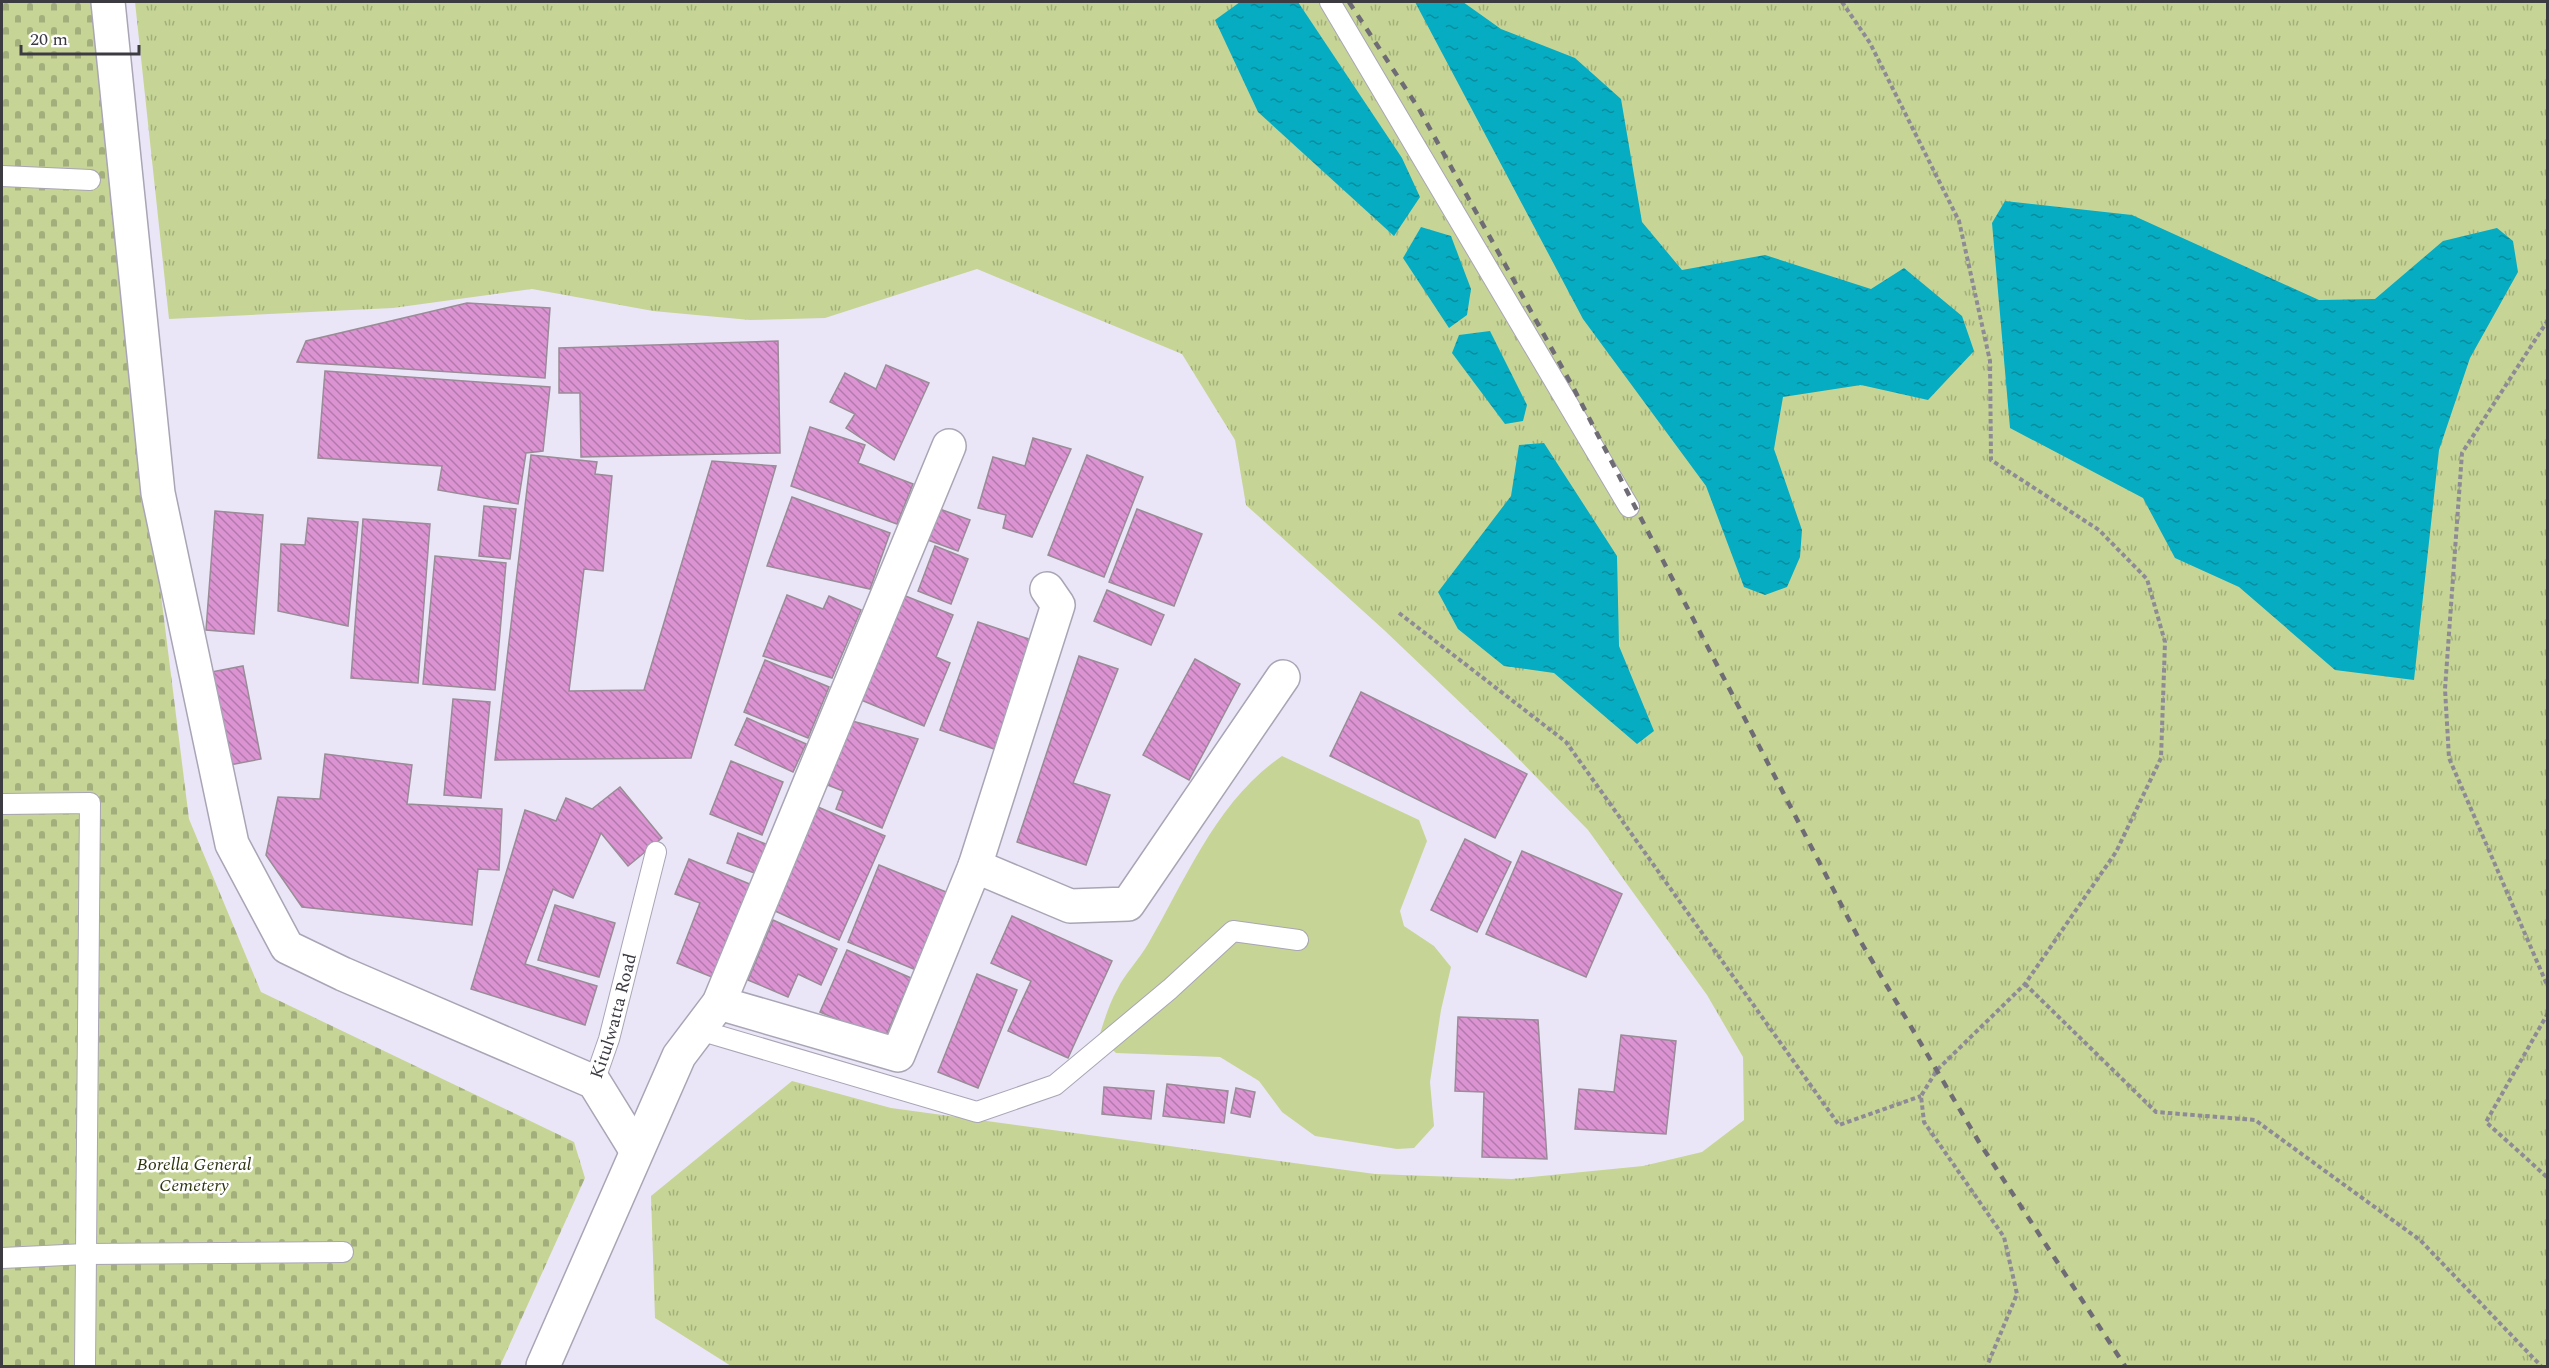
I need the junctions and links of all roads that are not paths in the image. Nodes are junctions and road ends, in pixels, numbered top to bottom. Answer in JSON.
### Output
{"nodes":[{"id":1,"x":108,"y":2,"type":"edge"},
{"id":2,"x":1330,"y":2,"type":"edge"},
{"id":3,"x":2,"y":176,"type":"edge"},
{"id":4,"x":90,"y":180,"type":"dead end"},
{"id":5,"x":949,"y":446,"type":"dead end"},
{"id":6,"x":1629,"y":507,"type":"dead end"},
{"id":7,"x":1047,"y":589,"type":"dead end"},
{"id":8,"x":1283,"y":677,"type":"dead end"},
{"id":9,"x":2,"y":804,"type":"edge"},
{"id":10,"x":656,"y":852,"type":"dead end"},
{"id":11,"x":975,"y":866,"type":"junction"},
{"id":12,"x":1298,"y":940,"type":"dead end"},
{"id":13,"x":719,"y":1003,"type":"junction"},
{"id":14,"x":699,"y":1030,"type":"junction"},
{"id":15,"x":594,"y":1082,"type":"junction"},
{"id":16,"x":636,"y":1150,"type":"junction"},
{"id":17,"x":344,"y":1252,"type":"dead end"},
{"id":18,"x":86,"y":1254,"type":"junction"},
{"id":19,"x":2,"y":1258,"type":"edge"},
{"id":20,"x":85,"y":1366,"type":"edge"},
{"id":21,"x":543,"y":1366,"type":"edge"}],
"edges":[{"from":1,"to":15,"type":"street"},
{"from":2,"to":6,"type":"lane"},
{"from":3,"to":4,"type":"lane"},
{"from":5,"to":13,"type":"street"},
{"from":7,"to":11,"type":"street"},
{"from":8,"to":11,"type":"street"},
{"from":9,"to":18,"type":"lane"},
{"from":10,"to":15,"type":"lane","name":"Kitulwatta Road"},
{"from":11,"to":13,"type":"street"},
{"from":12,"to":14,"type":"lane"},
{"from":13,"to":14,"type":"street"},
{"from":14,"to":16,"type":"street"},
{"from":15,"to":16,"type":"street","name":"Kitulwatta Road"},
{"from":16,"to":21,"type":"street"},
{"from":17,"to":18,"type":"lane"},
{"from":18,"to":19,"type":"lane"},
{"from":18,"to":20,"type":"lane"}]}
